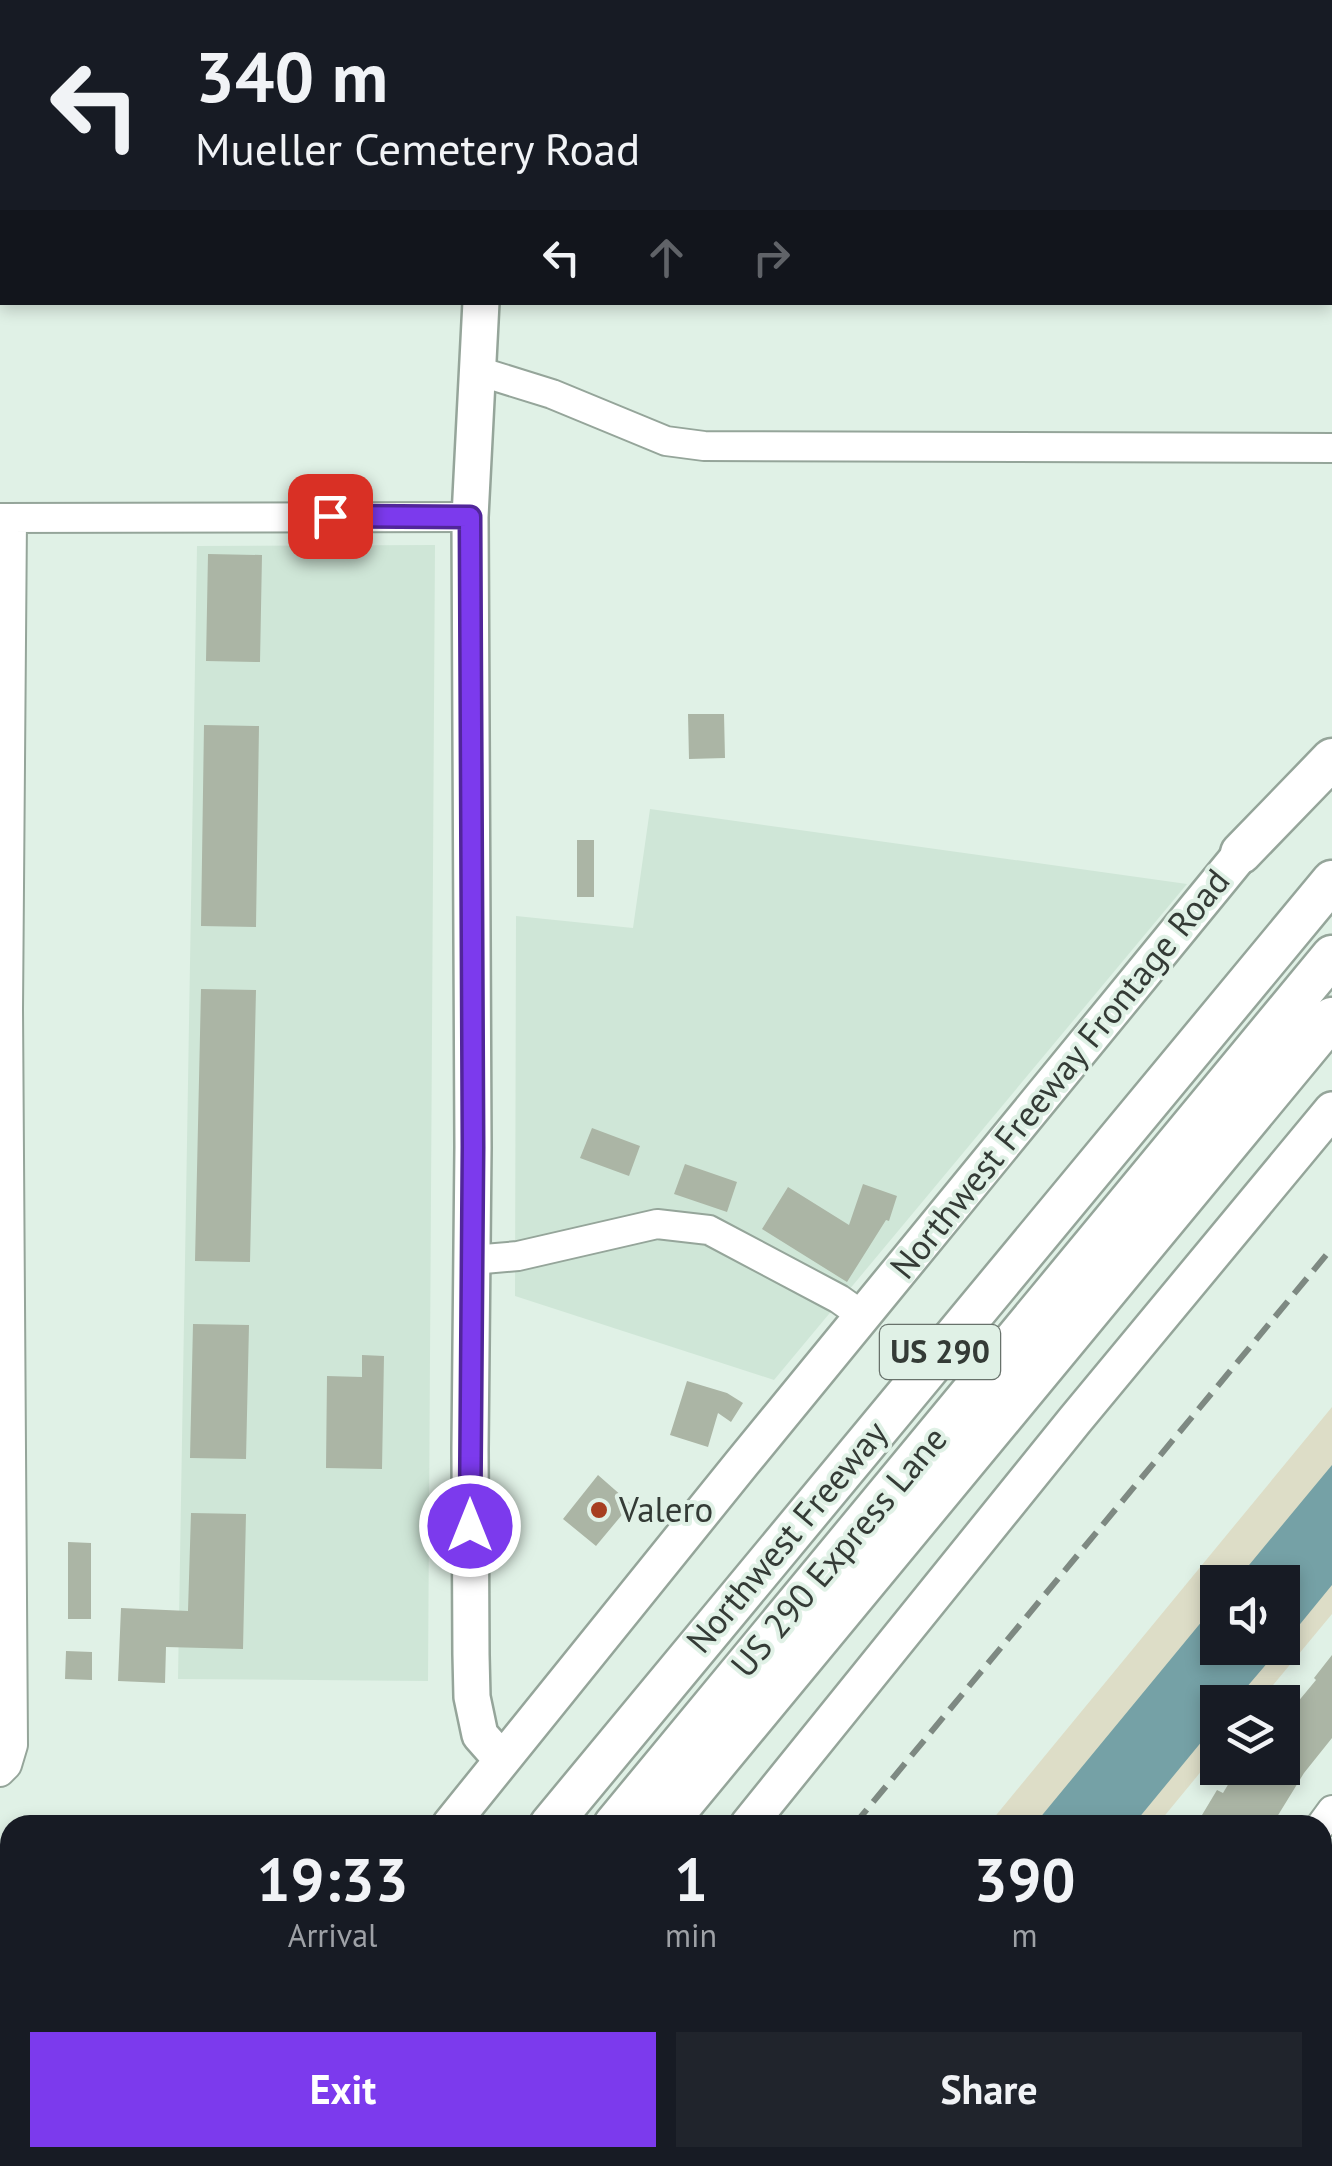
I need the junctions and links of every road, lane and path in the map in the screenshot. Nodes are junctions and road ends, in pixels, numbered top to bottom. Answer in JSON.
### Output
{"nodes":[{"id":1,"x":482,"y":305,"type":"edge"},
{"id":2,"x":478,"y":371,"type":"junction"},
{"id":3,"x":1332,"y":448,"type":"edge"},
{"id":4,"x":470,"y":517,"type":"junction"},
{"id":5,"x":6,"y":518,"type":"edge"},
{"id":6,"x":1332,"y":744,"type":"edge"},
{"id":7,"x":1332,"y":759,"type":"edge"},
{"id":8,"x":1241,"y":854,"type":"junction"},
{"id":9,"x":1332,"y":881,"type":"edge"},
{"id":10,"x":1332,"y":956,"type":"edge"},
{"id":11,"x":1332,"y":1018,"type":"edge"},
{"id":12,"x":1332,"y":1110,"type":"edge"},
{"id":13,"x":472,"y":1260,"type":"junction"},
{"id":14,"x":862,"y":1316,"type":"junction"},
{"id":15,"x":6,"y":1686,"type":"edge"},
{"id":16,"x":502,"y":1760,"type":"junction"},
{"id":17,"x":0,"y":1772,"type":"edge"},
{"id":18,"x":458,"y":1815,"type":"edge"},
{"id":19,"x":558,"y":1815,"type":"edge"},
{"id":20,"x":622,"y":1815,"type":"edge"},
{"id":21,"x":673,"y":1815,"type":"edge"},
{"id":22,"x":756,"y":1815,"type":"edge"}],
"edges":[{"from":1,"to":2,"type":"main road"},
{"from":2,"to":3,"type":"street"},
{"from":2,"to":4,"type":"main road"},
{"from":4,"to":5,"type":"street"},
{"from":4,"to":13,"type":"main road"},
{"from":5,"to":15,"type":"street"},
{"from":6,"to":8,"type":"main road","name":"Northwest Freeway Frontage Road"},
{"from":7,"to":8,"type":"highway"},
{"from":8,"to":14,"type":"main road","name":"Northwest Freeway Frontage Road"},
{"from":9,"to":19,"type":"highway","name":"Northwest Freeway","number":"US 290"},
{"from":10,"to":20,"type":"highway","name":"US 290 Express Lane"},
{"from":11,"to":21,"type":"highway","number":"US 290"},
{"from":12,"to":22,"type":"main road"},
{"from":13,"to":14,"type":"street"},
{"from":13,"to":16,"type":"main road"},
{"from":14,"to":16,"type":"main road","name":"Northwest Freeway Frontage Road"},
{"from":15,"to":17,"type":"street"},
{"from":16,"to":18,"type":"main road","name":"Northwest Freeway Frontage Road"}]}
